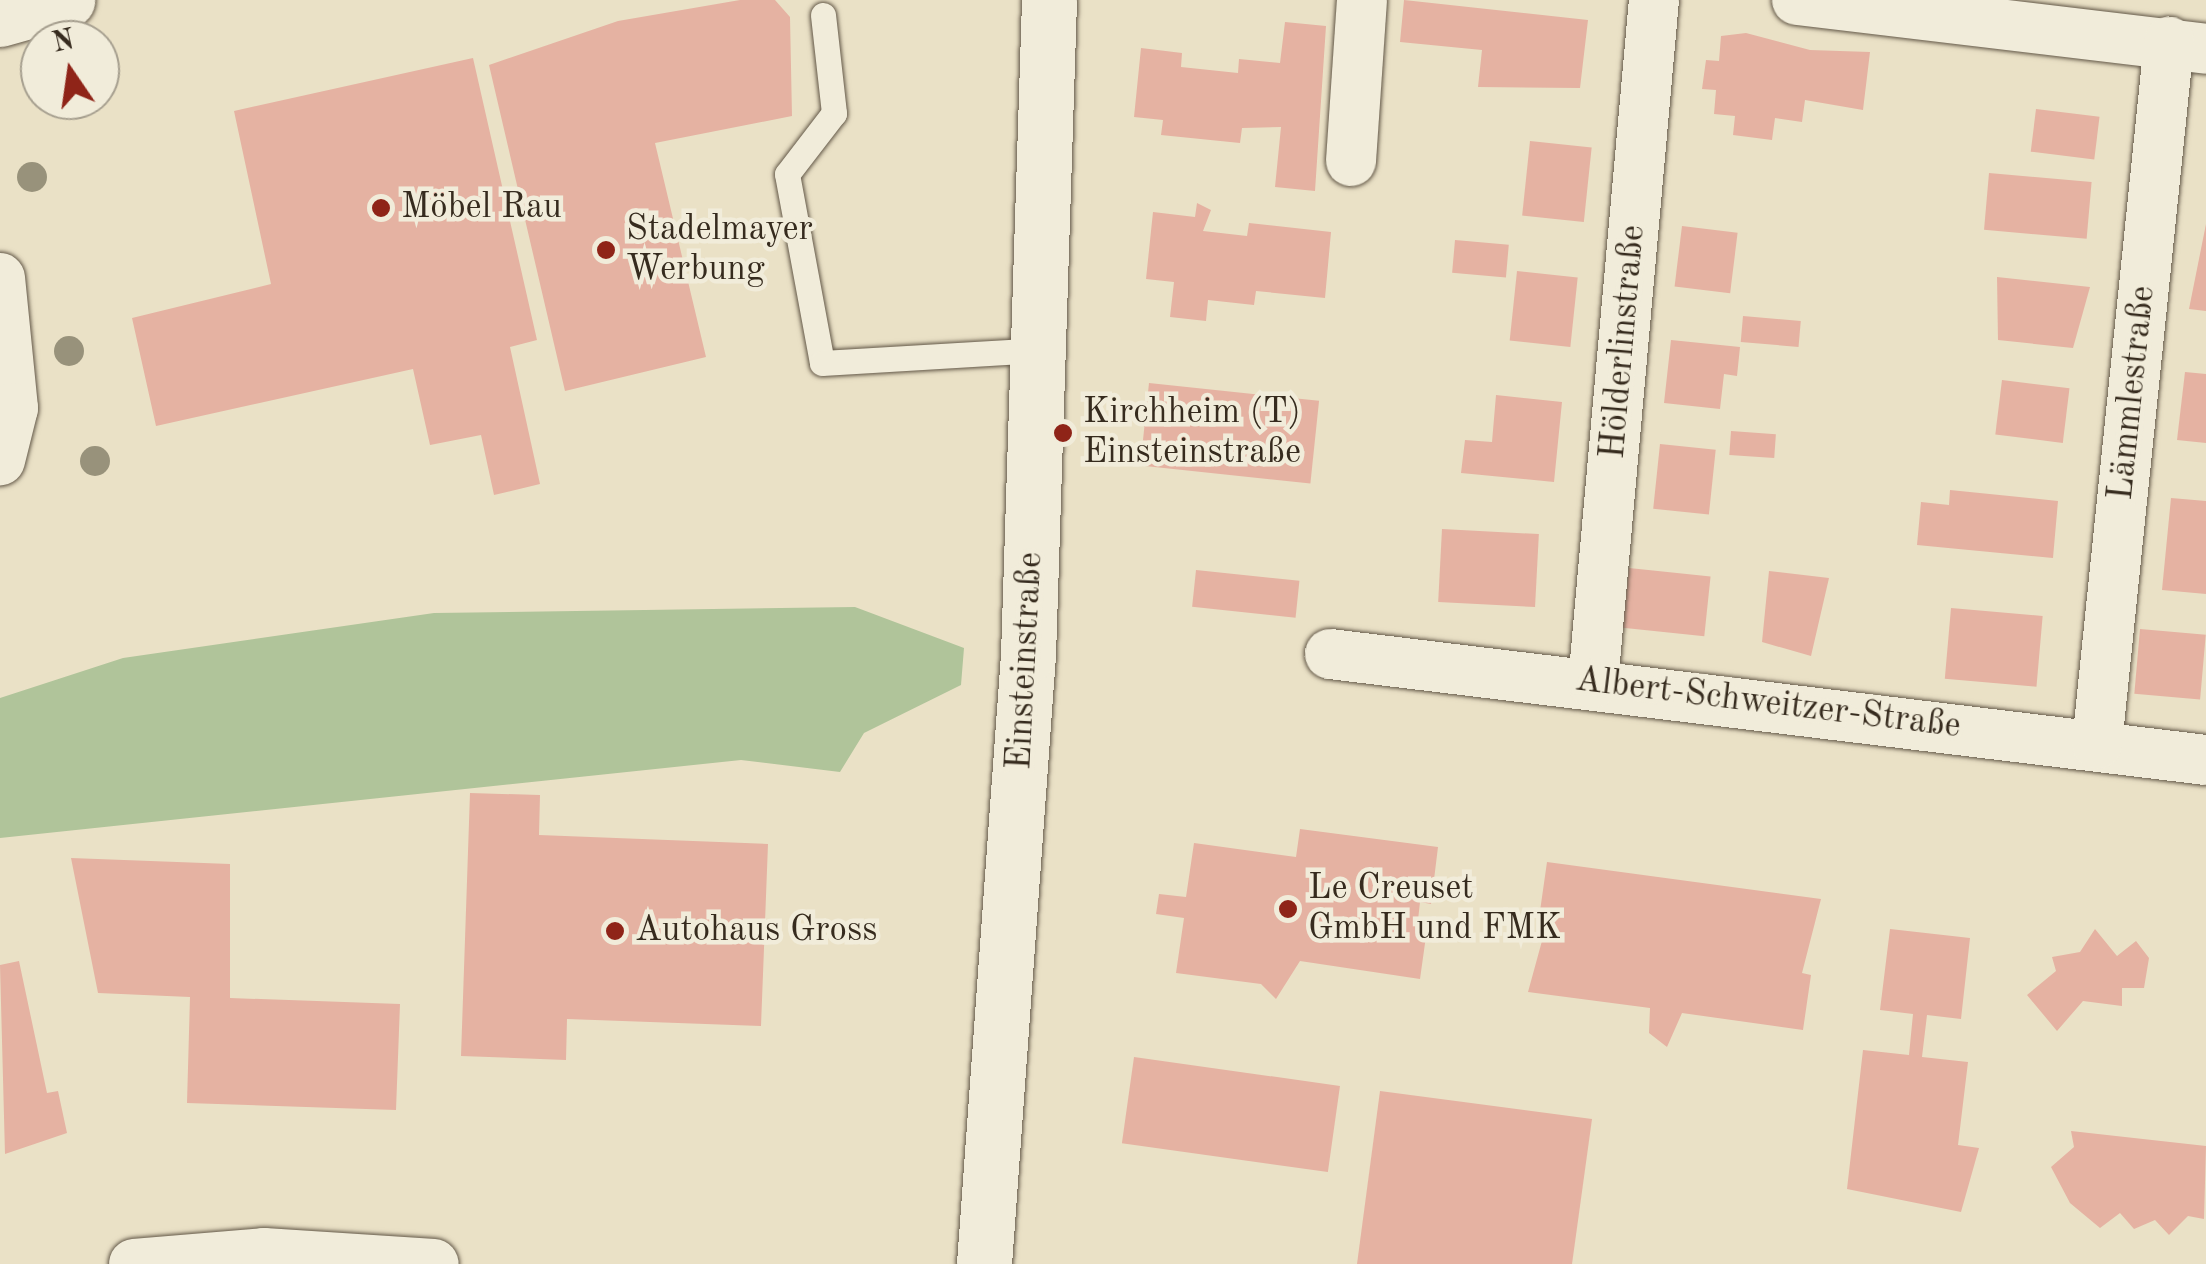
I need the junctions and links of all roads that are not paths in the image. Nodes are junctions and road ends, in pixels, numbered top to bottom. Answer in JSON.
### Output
{"nodes":[{"id":1,"x":67,"y":0,"type":"edge"},
{"id":2,"x":1036,"y":0,"type":"edge"},
{"id":3,"x":1049,"y":0,"type":"edge"},
{"id":4,"x":1362,"y":0,"type":"edge"},
{"id":5,"x":1654,"y":0,"type":"edge"},
{"id":6,"x":1797,"y":0,"type":"edge"},
{"id":7,"x":823,"y":15,"type":"dead end"},
{"id":8,"x":0,"y":19,"type":"edge"},
{"id":9,"x":2188,"y":45,"type":"edge"},
{"id":10,"x":1050,"y":58,"type":"junction"},
{"id":11,"x":1351,"y":161,"type":"dead end"},
{"id":12,"x":0,"y":278,"type":"edge"},
{"id":13,"x":1040,"y":350,"type":"junction"},
{"id":14,"x":0,"y":460,"type":"edge"},
{"id":15,"x":1330,"y":654,"type":"dead end"},
{"id":16,"x":1593,"y":683,"type":"junction"},
{"id":17,"x":2096,"y":744,"type":"junction"},
{"id":18,"x":2206,"y":760,"type":"edge"},
{"id":19,"x":134,"y":1264,"type":"edge"},
{"id":20,"x":434,"y":1264,"type":"edge"},
{"id":21,"x":984,"y":1264,"type":"edge"}],
"edges":[{"from":1,"to":8,"type":"street"},
{"from":2,"to":10,"type":"street","name":"Einsteinstraße"},
{"from":3,"to":10,"type":"street","name":"Einsteinstraße"},
{"from":4,"to":11,"type":"street"},
{"from":5,"to":16,"type":"street","name":"Hölderlinstraße"},
{"from":6,"to":9,"type":"street"},
{"from":7,"to":13,"type":"lane"},
{"from":9,"to":17,"type":"street","name":"Lämmlestraße"},
{"from":10,"to":13,"type":"street","name":"Einsteinstraße"},
{"from":12,"to":14,"type":"street"},
{"from":13,"to":21,"type":"street","name":"Einsteinstraße"},
{"from":15,"to":16,"type":"street","name":"Albert-Schweitzer-Straße"},
{"from":16,"to":17,"type":"street","name":"Albert-Schweitzer-Straße"},
{"from":17,"to":18,"type":"street","name":"Albert-Schweitzer-Straße"},
{"from":19,"to":20,"type":"street"}]}
